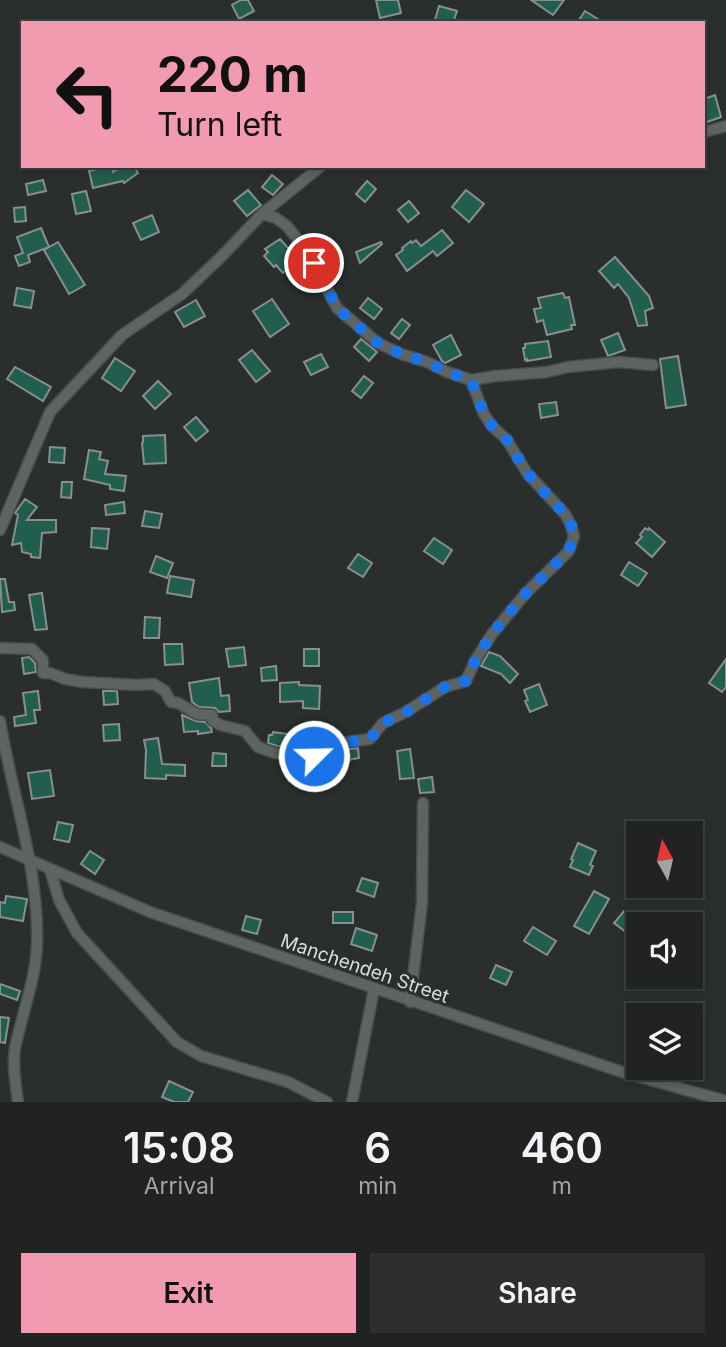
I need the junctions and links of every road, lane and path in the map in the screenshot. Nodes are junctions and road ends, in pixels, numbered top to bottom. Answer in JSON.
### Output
{"nodes":[{"id":1,"x":726,"y":126,"type":"edge"},
{"id":2,"x":705,"y":132,"type":"edge"},
{"id":3,"x":319,"y":168,"type":"edge"},
{"id":4,"x":262,"y":214,"type":"junction"},
{"id":5,"x":653,"y":365,"type":"dead end"},
{"id":6,"x":471,"y":380,"type":"junction"},
{"id":7,"x":0,"y":530,"type":"edge"},
{"id":8,"x":0,"y":648,"type":"edge"},
{"id":9,"x":0,"y":721,"type":"edge"},
{"id":10,"x":423,"y":803,"type":"dead end"},
{"id":11,"x":0,"y":848,"type":"edge"},
{"id":12,"x":29,"y":859,"type":"junction"},
{"id":13,"x":50,"y":869,"type":"junction"},
{"id":14,"x":373,"y":989,"type":"junction"},
{"id":15,"x":410,"y":1002,"type":"junction"},
{"id":16,"x":726,"y":1101,"type":"edge"},
{"id":17,"x":18,"y":1102,"type":"edge"},
{"id":18,"x":327,"y":1102,"type":"edge"},
{"id":19,"x":352,"y":1102,"type":"edge"}],
"edges":[{"from":1,"to":2,"type":"street"},
{"from":3,"to":4,"type":"street"},
{"from":4,"to":6,"type":"street"},
{"from":4,"to":7,"type":"street"},
{"from":5,"to":6,"type":"street"},
{"from":6,"to":8,"type":"street"},
{"from":9,"to":12,"type":"street"},
{"from":10,"to":15,"type":"street"},
{"from":11,"to":12,"type":"street","name":"Manchendeh Street"},
{"from":12,"to":13,"type":"street","name":"Manchendeh Street"},
{"from":12,"to":17,"type":"street"},
{"from":13,"to":14,"type":"street","name":"Manchendeh Street"},
{"from":13,"to":18,"type":"street"},
{"from":14,"to":15,"type":"street","name":"Manchendeh Street"},
{"from":14,"to":19,"type":"street"},
{"from":15,"to":16,"type":"street","name":"Manchendeh Street"}]}
